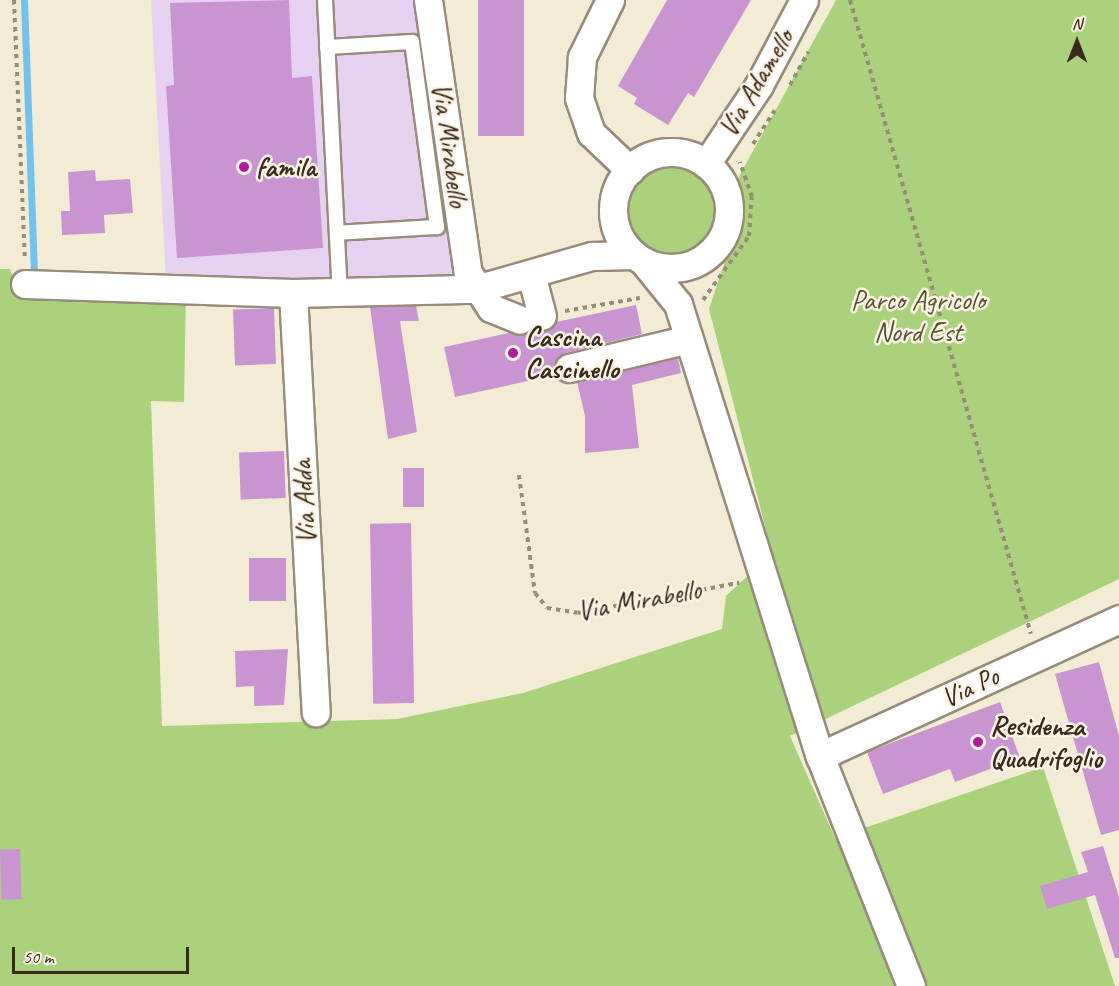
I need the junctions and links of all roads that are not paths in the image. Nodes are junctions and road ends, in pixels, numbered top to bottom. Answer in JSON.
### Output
{"nodes":[{"id":1,"x":325,"y":0,"type":"edge"},
{"id":2,"x":428,"y":0,"type":"edge"},
{"id":3,"x":610,"y":0,"type":"edge"},
{"id":4,"x":804,"y":0,"type":"edge"},
{"id":5,"x":327,"y":47,"type":"junction"},
{"id":6,"x":706,"y":164,"type":"junction"},
{"id":7,"x":630,"y":170,"type":"junction"},
{"id":8,"x":613,"y":211,"type":"junction"},
{"id":9,"x":337,"y":233,"type":"junction"},
{"id":10,"x":707,"y":256,"type":"junction"},
{"id":11,"x":639,"y":258,"type":"junction"},
{"id":12,"x":573,"y":262,"type":"junction"},
{"id":13,"x":531,"y":274,"type":"junction"},
{"id":14,"x":26,"y":284,"type":"road end"},
{"id":15,"x":476,"y":289,"type":"junction"},
{"id":16,"x":340,"y":292,"type":"junction"},
{"id":17,"x":293,"y":293,"type":"junction"},
{"id":18,"x":690,"y":325,"type":"junction"},
{"id":19,"x":568,"y":369,"type":"dead end"},
{"id":20,"x":1119,"y":619,"type":"edge"},
{"id":21,"x":316,"y":711,"type":"dead end"},
{"id":22,"x":820,"y":756,"type":"junction"},
{"id":23,"x":911,"y":986,"type":"edge"}],
"edges":[{"from":1,"to":5,"type":"lane"},
{"from":2,"to":15,"type":"street","name":"Via Mirabello"},
{"from":3,"to":7,"type":"street"},
{"from":4,"to":6,"type":"street","name":"Via Adamello"},
{"from":5,"to":9,"type":"lane"},
{"from":5,"to":9,"type":"lane"},
{"from":6,"to":7,"type":"street"},
{"from":6,"to":10,"type":"street"},
{"from":7,"to":8,"type":"street"},
{"from":8,"to":11,"type":"street"},
{"from":8,"to":12,"type":"street"},
{"from":9,"to":16,"type":"lane"},
{"from":10,"to":11,"type":"street"},
{"from":10,"to":18,"type":"street"},
{"from":11,"to":12,"type":"street"},
{"from":11,"to":18,"type":"street"},
{"from":12,"to":13,"type":"street"},
{"from":13,"to":15,"type":"street"},
{"from":13,"to":15,"type":"street","name":"Via Mirabello"},
{"from":14,"to":17,"type":"street"},
{"from":15,"to":16,"type":"street"},
{"from":16,"to":17,"type":"street"},
{"from":17,"to":21,"type":"street","name":"Via Adda"},
{"from":18,"to":19,"type":"street"},
{"from":18,"to":22,"type":"street"},
{"from":20,"to":22,"type":"street","name":"Via Po"},
{"from":22,"to":23,"type":"street"}]}
